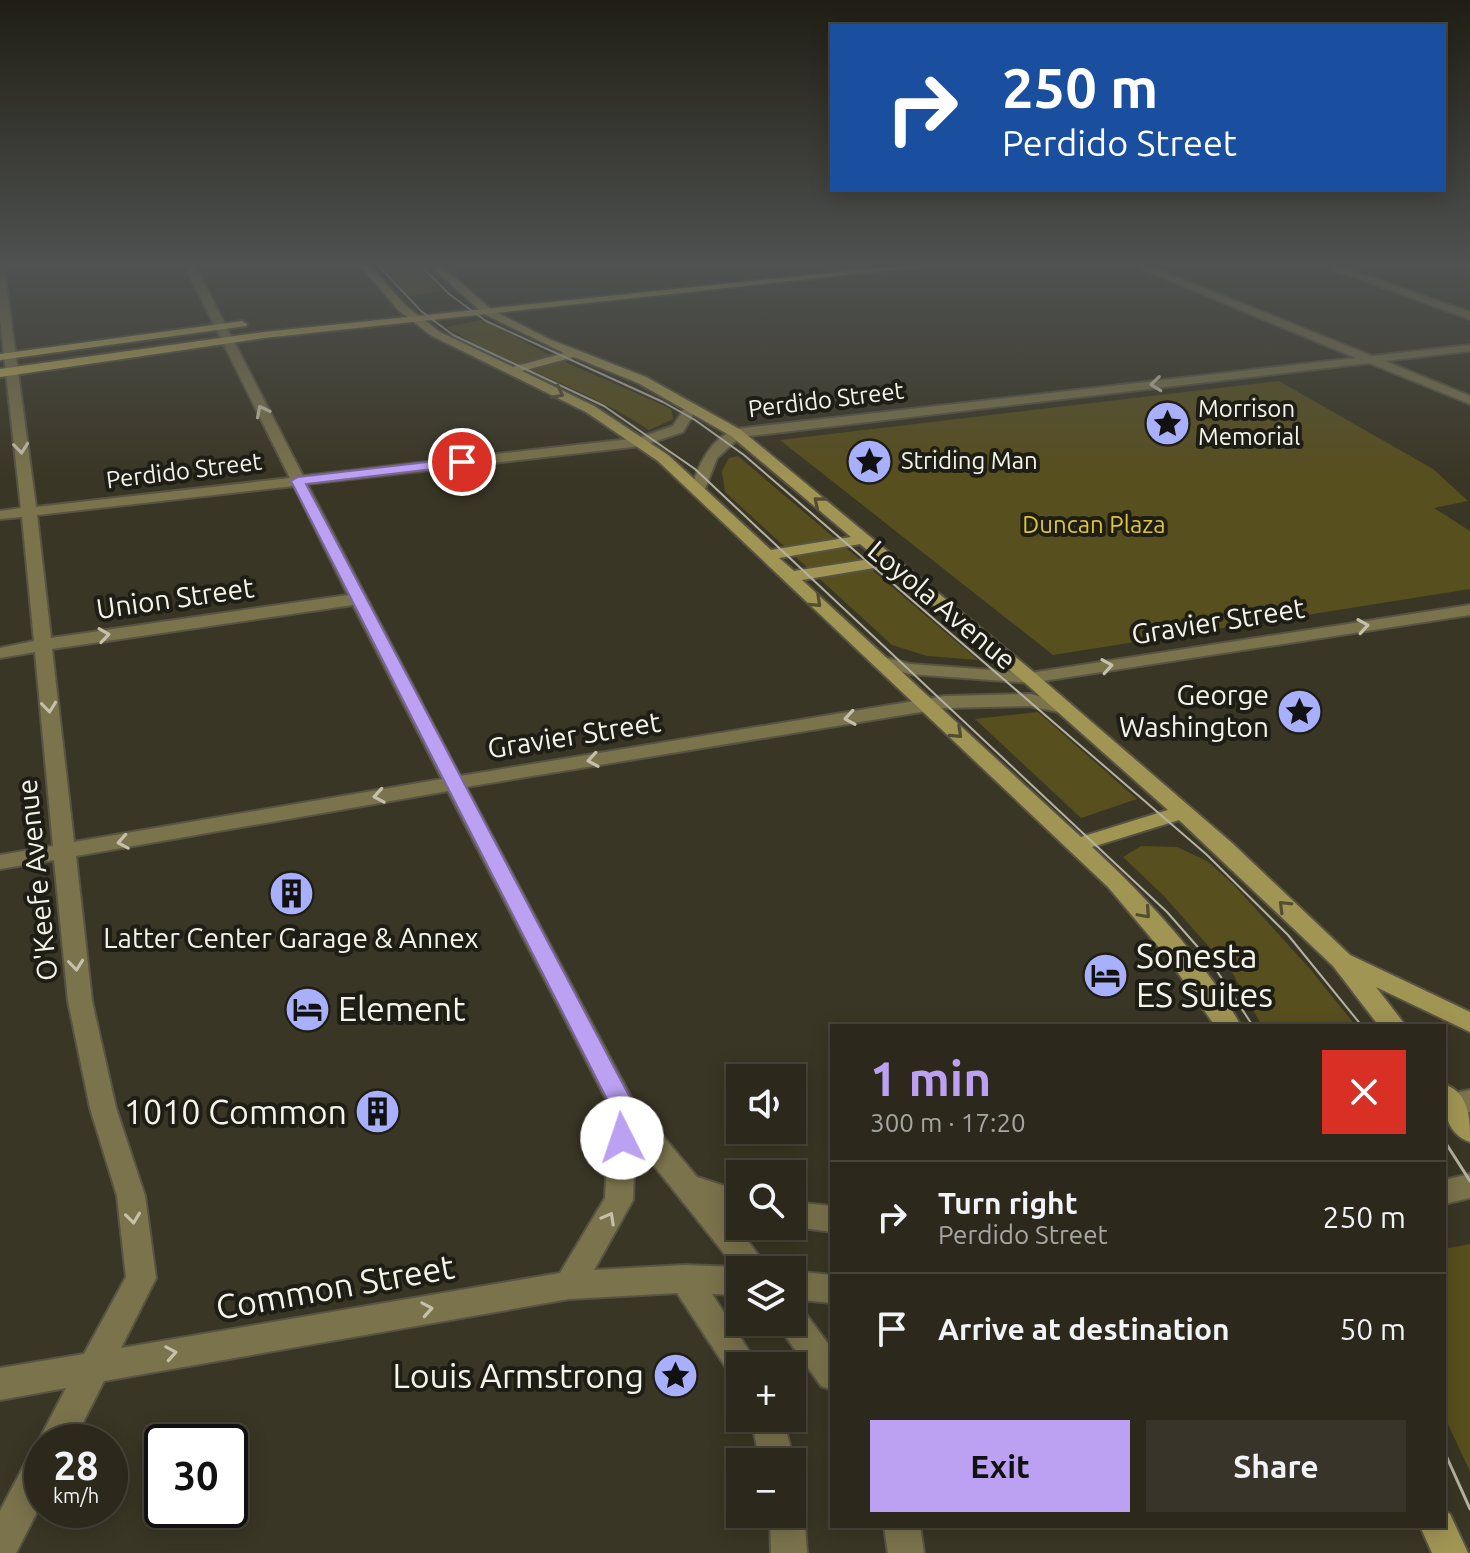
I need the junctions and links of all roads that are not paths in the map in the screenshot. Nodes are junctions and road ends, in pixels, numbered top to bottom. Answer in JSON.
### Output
{"nodes":[{"id":1,"x":4,"y":336,"type":"edge"},
{"id":2,"x":164,"y":336,"type":"edge"},
{"id":3,"x":224,"y":336,"type":"edge"},
{"id":4,"x":259,"y":336,"type":"edge"},
{"id":5,"x":441,"y":336,"type":"edge"},
{"id":6,"x":545,"y":336,"type":"edge"},
{"id":7,"x":1314,"y":336,"type":"edge"},
{"id":8,"x":226,"y":340,"type":"junction"},
{"id":9,"x":1470,"y":348,"type":"edge"},
{"id":10,"x":575,"y":353,"type":"junction"},
{"id":11,"x":1372,"y":360,"type":"junction"},
{"id":12,"x":6,"y":364,"type":"edge"},
{"id":13,"x":511,"y":371,"type":"junction"},
{"id":14,"x":1470,"y":400,"type":"edge"},
{"id":15,"x":692,"y":406,"type":"junction"},
{"id":16,"x":736,"y":433,"type":"junction"},
{"id":17,"x":641,"y":442,"type":"junction"},
{"id":18,"x":298,"y":481,"type":"junction"},
{"id":19,"x":698,"y":491,"type":"junction"},
{"id":20,"x":28,"y":511,"type":"junction"},
{"id":21,"x":0,"y":515,"type":"edge"},
{"id":22,"x":864,"y":539,"type":"junction"},
{"id":23,"x":766,"y":556,"type":"junction"},
{"id":24,"x":889,"y":561,"type":"junction"},
{"id":25,"x":789,"y":577,"type":"junction"},
{"id":26,"x":358,"y":599,"type":"junction"},
{"id":27,"x":1470,"y":610,"type":"edge"},
{"id":28,"x":43,"y":646,"type":"junction"},
{"id":29,"x":0,"y":653,"type":"edge"},
{"id":30,"x":879,"y":661,"type":"junction"},
{"id":31,"x":1030,"y":678,"type":"junction"},
{"id":32,"x":927,"y":705,"type":"junction"},
{"id":33,"x":1063,"y":707,"type":"junction"},
{"id":34,"x":456,"y":783,"type":"junction"},
{"id":35,"x":1183,"y":812,"type":"junction"},
{"id":36,"x":1077,"y":845,"type":"junction"},
{"id":37,"x":64,"y":852,"type":"junction"},
{"id":38,"x":0,"y":862,"type":"edge"},
{"id":39,"x":1341,"y":960,"type":"junction"},
{"id":40,"x":1470,"y":1023,"type":"edge"},
{"id":41,"x":1227,"y":1024,"type":"edge"},
{"id":42,"x":1391,"y":1024,"type":"edge"},
{"id":43,"x":1452,"y":1101,"type":"edge"},
{"id":44,"x":623,"y":1107,"type":"junction"},
{"id":45,"x":1470,"y":1131,"type":"edge"},
{"id":46,"x":687,"y":1186,"type":"junction"},
{"id":47,"x":1470,"y":1186,"type":"edge"},
{"id":48,"x":1446,"y":1192,"type":"edge"},
{"id":49,"x":726,"y":1199,"type":"edge"},
{"id":50,"x":806,"y":1216,"type":"edge"},
{"id":51,"x":830,"y":1219,"type":"edge"},
{"id":52,"x":744,"y":1256,"type":"edge"},
{"id":53,"x":685,"y":1279,"type":"junction"},
{"id":54,"x":726,"y":1280,"type":"edge"},
{"id":55,"x":569,"y":1285,"type":"junction"},
{"id":56,"x":806,"y":1286,"type":"edge"},
{"id":57,"x":830,"y":1289,"type":"edge"},
{"id":58,"x":804,"y":1336,"type":"edge"},
{"id":59,"x":734,"y":1352,"type":"edge"},
{"id":60,"x":94,"y":1366,"type":"junction"},
{"id":61,"x":830,"y":1372,"type":"edge"},
{"id":62,"x":0,"y":1384,"type":"edge"},
{"id":63,"x":64,"y":1424,"type":"edge"},
{"id":64,"x":24,"y":1501,"type":"edge"},
{"id":65,"x":788,"y":1528,"type":"edge"},
{"id":66,"x":1439,"y":1528,"type":"edge"},
{"id":67,"x":0,"y":1548,"type":"edge"},
{"id":68,"x":789,"y":1553,"type":"edge"},
{"id":69,"x":1450,"y":1553,"type":"edge"}],
"edges":[{"from":1,"to":12,"type":"street","name":"O'Keefe Avenue"},
{"from":2,"to":12,"type":"main road"},
{"from":3,"to":8,"type":"street"},
{"from":4,"to":8,"type":"main road"},
{"from":5,"to":13,"type":"main road"},
{"from":6,"to":10,"type":"main road","name":"Loyola Avenue"},
{"from":7,"to":11,"type":"street"},
{"from":8,"to":12,"type":"main road"},
{"from":18,"to":8,"type":"street","one_way":true},
{"from":9,"to":11,"type":"street","name":"Perdido Street"},
{"from":10,"to":13,"type":"main road"},
{"from":10,"to":15,"type":"main road","name":"Loyola Avenue"},
{"from":11,"to":14,"type":"street"},
{"from":11,"to":16,"type":"street","name":"Perdido Street","one_way":true},
{"from":12,"to":20,"type":"street","name":"O'Keefe Avenue","one_way":true},
{"from":13,"to":17,"type":"main road","one_way":true},
{"from":15,"to":16,"type":"main road","name":"Loyola Avenue"},
{"from":15,"to":17,"type":"street","name":"Perdido Street"},
{"from":16,"to":19,"type":"street","name":"Perdido Street"},
{"from":22,"to":16,"type":"main road","name":"Loyola Avenue","one_way":true},
{"from":17,"to":18,"type":"street","name":"Perdido Street"},
{"from":17,"to":19,"type":"main road"},
{"from":18,"to":20,"type":"street","name":"Perdido Street"},
{"from":18,"to":26,"type":"street"},
{"from":19,"to":23,"type":"main road"},
{"from":20,"to":21,"type":"street","name":"Perdido Street"},
{"from":20,"to":28,"type":"street","name":"O'Keefe Avenue"},
{"from":22,"to":23,"type":"main road"},
{"from":22,"to":24,"type":"main road","name":"Loyola Avenue"},
{"from":23,"to":25,"type":"main road"},
{"from":24,"to":25,"type":"main road"},
{"from":24,"to":31,"type":"main road","name":"Loyola Avenue"},
{"from":25,"to":30,"type":"main road","one_way":true},
{"from":28,"to":26,"type":"street","name":"Union Street","one_way":true},
{"from":26,"to":34,"type":"street"},
{"from":31,"to":27,"type":"street","name":"Gravier Street","one_way":true},
{"from":28,"to":29,"type":"street","name":"Union Street"},
{"from":28,"to":37,"type":"street","name":"O'Keefe Avenue","one_way":true},
{"from":30,"to":31,"type":"street","name":"Gravier Street"},
{"from":30,"to":32,"type":"main road"},
{"from":31,"to":33,"type":"main road","name":"Loyola Avenue"},
{"from":32,"to":33,"type":"street","name":"Gravier Street"},
{"from":32,"to":34,"type":"street","name":"Gravier Street","one_way":true},
{"from":32,"to":36,"type":"main road","one_way":true},
{"from":33,"to":35,"type":"main road","name":"Loyola Avenue"},
{"from":34,"to":37,"type":"street","name":"Gravier Street","one_way":true},
{"from":34,"to":44,"type":"street"},
{"from":35,"to":36,"type":"main road"},
{"from":39,"to":35,"type":"main road","name":"Loyola Avenue","one_way":true},
{"from":36,"to":41,"type":"main road","one_way":true},
{"from":37,"to":38,"type":"street","name":"Gravier Street"},
{"from":37,"to":60,"type":"street","name":"O'Keefe Avenue","one_way":true},
{"from":39,"to":40,"type":"main road"},
{"from":39,"to":42,"type":"main road","name":"Loyola Avenue"},
{"from":43,"to":45,"type":"main road"},
{"from":44,"to":46,"type":"street"},
{"from":55,"to":44,"type":"street","one_way":true},
{"from":46,"to":49,"type":"street"},
{"from":46,"to":52,"type":"street"},
{"from":47,"to":48,"type":"street"},
{"from":50,"to":51,"type":"street"},
{"from":53,"to":54,"type":"street","name":"Common Street"},
{"from":53,"to":55,"type":"street","name":"Common Street"},
{"from":53,"to":59,"type":"street"},
{"from":60,"to":55,"type":"street","name":"Common Street","one_way":true},
{"from":56,"to":57,"type":"street"},
{"from":58,"to":61,"type":"street"},
{"from":60,"to":62,"type":"street","name":"Common Street"},
{"from":60,"to":63,"type":"street","name":"O'Keefe Avenue"},
{"from":64,"to":67,"type":"street"},
{"from":65,"to":68,"type":"street"},
{"from":66,"to":69,"type":"main road"}]}
